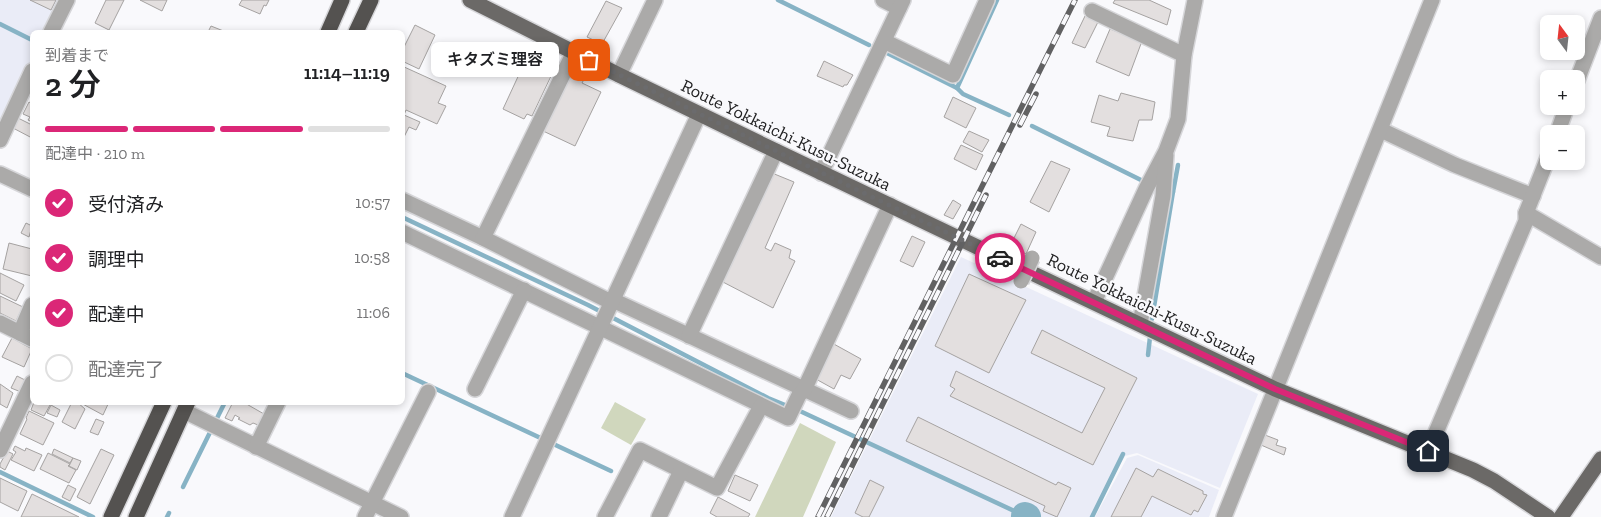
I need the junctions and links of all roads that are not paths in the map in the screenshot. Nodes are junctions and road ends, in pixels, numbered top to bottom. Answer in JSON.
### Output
{"nodes":[{"id":1,"x":67,"y":0,"type":"edge"},
{"id":2,"x":342,"y":0,"type":"edge"},
{"id":3,"x":371,"y":0,"type":"edge"},
{"id":4,"x":470,"y":0,"type":"edge"},
{"id":5,"x":655,"y":0,"type":"edge"},
{"id":6,"x":883,"y":0,"type":"edge"},
{"id":7,"x":987,"y":0,"type":"edge"},
{"id":8,"x":1195,"y":0,"type":"edge"},
{"id":9,"x":1432,"y":0,"type":"edge"},
{"id":10,"x":901,"y":4,"type":"edge"},
{"id":11,"x":1092,"y":11,"type":"dead end"},
{"id":12,"x":1601,"y":18,"type":"edge"},
{"id":13,"x":53,"y":30,"type":"edge"},
{"id":14,"x":329,"y":30,"type":"edge"},
{"id":15,"x":357,"y":30,"type":"edge"},
{"id":16,"x":881,"y":46,"type":"junction"},
{"id":17,"x":574,"y":52,"type":"junction"},
{"id":18,"x":1184,"y":55,"type":"junction"},
{"id":19,"x":1581,"y":70,"type":"edge"},
{"id":20,"x":30,"y":76,"type":"edge"},
{"id":21,"x":619,"y":76,"type":"junction"},
{"id":22,"x":699,"y":114,"type":"junction"},
{"id":23,"x":1381,"y":130,"type":"junction"},
{"id":24,"x":0,"y":140,"type":"edge"},
{"id":25,"x":776,"y":151,"type":"junction"},
{"id":26,"x":1543,"y":170,"type":"edge"},
{"id":27,"x":821,"y":173,"type":"junction"},
{"id":28,"x":0,"y":174,"type":"edge"},
{"id":29,"x":1156,"y":186,"type":"junction"},
{"id":30,"x":30,"y":189,"type":"edge"},
{"id":31,"x":1533,"y":196,"type":"junction"},
{"id":32,"x":405,"y":201,"type":"edge"},
{"id":33,"x":890,"y":205,"type":"junction"},
{"id":34,"x":1526,"y":213,"type":"junction"},
{"id":35,"x":405,"y":233,"type":"edge"},
{"id":36,"x":483,"y":238,"type":"junction"},
{"id":37,"x":1032,"y":258,"type":"dead end"},
{"id":38,"x":1601,"y":258,"type":"edge"},
{"id":39,"x":1020,"y":281,"type":"dead end"},
{"id":40,"x":524,"y":290,"type":"junction"},
{"id":41,"x":611,"y":302,"type":"junction"},
{"id":42,"x":1094,"y":302,"type":"junction"},
{"id":43,"x":30,"y":315,"type":"edge"},
{"id":44,"x":0,"y":324,"type":"edge"},
{"id":45,"x":1140,"y":324,"type":"junction"},
{"id":46,"x":600,"y":326,"type":"junction"},
{"id":47,"x":26,"y":336,"type":"edge"},
{"id":48,"x":689,"y":336,"type":"junction"},
{"id":49,"x":30,"y":387,"type":"edge"},
{"id":50,"x":475,"y":389,"type":"dead end"},
{"id":51,"x":1275,"y":389,"type":"junction"},
{"id":52,"x":428,"y":392,"type":"dead end"},
{"id":53,"x":801,"y":392,"type":"junction"},
{"id":54,"x":163,"y":405,"type":"edge"},
{"id":55,"x":277,"y":405,"type":"edge"},
{"id":56,"x":761,"y":406,"type":"junction"},
{"id":57,"x":186,"y":407,"type":"edge"},
{"id":58,"x":851,"y":411,"type":"dead end"},
{"id":59,"x":256,"y":447,"type":"junction"},
{"id":60,"x":0,"y":450,"type":"edge"},
{"id":61,"x":1428,"y":451,"type":"junction"},
{"id":62,"x":1601,"y":459,"type":"edge"},
{"id":63,"x":681,"y":471,"type":"junction"},
{"id":64,"x":372,"y":502,"type":"junction"},
{"id":65,"x":111,"y":517,"type":"edge"},
{"id":66,"x":136,"y":517,"type":"edge"},
{"id":67,"x":365,"y":517,"type":"edge"},
{"id":68,"x":401,"y":517,"type":"edge"},
{"id":69,"x":512,"y":517,"type":"edge"},
{"id":70,"x":605,"y":517,"type":"edge"},
{"id":71,"x":659,"y":517,"type":"edge"},
{"id":72,"x":1224,"y":517,"type":"edge"},
{"id":73,"x":1548,"y":517,"type":"edge"},
{"id":74,"x":1561,"y":517,"type":"edge"}],
"edges":[{"from":1,"to":13,"type":"street"},
{"from":2,"to":14,"type":"highway"},
{"from":3,"to":15,"type":"highway"},
{"from":4,"to":17,"type":"main road","name":"Route Yokkaichi-Kusu-Suzuka"},
{"from":5,"to":21,"type":"street"},
{"from":6,"to":10,"type":"street"},
{"from":7,"to":16,"type":"street"},
{"from":8,"to":18,"type":"street"},
{"from":9,"to":23,"type":"street"},
{"from":10,"to":16,"type":"street"},
{"from":11,"to":18,"type":"street"},
{"from":12,"to":19,"type":"street"},
{"from":16,"to":27,"type":"street"},
{"from":17,"to":21,"type":"main road","name":"Route Yokkaichi-Kusu-Suzuka"},
{"from":17,"to":36,"type":"street"},
{"from":18,"to":29,"type":"street"},
{"from":20,"to":24,"type":"street"},
{"from":21,"to":22,"type":"main road","name":"Route Yokkaichi-Kusu-Suzuka"},
{"from":22,"to":25,"type":"main road","name":"Route Yokkaichi-Kusu-Suzuka"},
{"from":22,"to":41,"type":"street"},
{"from":23,"to":31,"type":"street"},
{"from":23,"to":51,"type":"street"},
{"from":25,"to":27,"type":"main road","name":"Route Yokkaichi-Kusu-Suzuka"},
{"from":25,"to":48,"type":"street"},
{"from":26,"to":31,"type":"street"},
{"from":27,"to":33,"type":"main road","name":"Route Yokkaichi-Kusu-Suzuka"},
{"from":28,"to":30,"type":"street"},
{"from":29,"to":42,"type":"street"},
{"from":29,"to":45,"type":"street"},
{"from":31,"to":34,"type":"street"},
{"from":32,"to":36,"type":"street"},
{"from":33,"to":42,"type":"main road","name":"Route Yokkaichi-Kusu-Suzuka"},
{"from":33,"to":53,"type":"street"},
{"from":34,"to":38,"type":"street"},
{"from":34,"to":61,"type":"street"},
{"from":35,"to":40,"type":"street"},
{"from":36,"to":41,"type":"street"},
{"from":37,"to":39,"type":"street","bridge":true},
{"from":40,"to":46,"type":"street"},
{"from":40,"to":50,"type":"street"},
{"from":41,"to":46,"type":"street"},
{"from":41,"to":48,"type":"street"},
{"from":42,"to":45,"type":"main road","name":"Route Yokkaichi-Kusu-Suzuka"},
{"from":43,"to":47,"type":"street"},
{"from":44,"to":47,"type":"street"},
{"from":45,"to":51,"type":"main road","name":"Route Yokkaichi-Kusu-Suzuka"},
{"from":46,"to":56,"type":"street"},
{"from":46,"to":69,"type":"street"},
{"from":48,"to":53,"type":"street"},
{"from":49,"to":60,"type":"street"},
{"from":51,"to":61,"type":"main road","name":"Route Yokkaichi-Kusu-Suzuka"},
{"from":51,"to":72,"type":"street"},
{"from":52,"to":64,"type":"street"},
{"from":53,"to":56,"type":"street"},
{"from":53,"to":58,"type":"street"},
{"from":54,"to":65,"type":"highway"},
{"from":55,"to":59,"type":"street"},
{"from":56,"to":63,"type":"street"},
{"from":57,"to":59,"type":"street"},
{"from":57,"to":66,"type":"highway"},
{"from":59,"to":64,"type":"street"},
{"from":61,"to":73,"type":"main road","name":"Route Yokkaichi-Kusu-Suzuka"},
{"from":62,"to":74,"type":"main road"},
{"from":63,"to":70,"type":"street"},
{"from":63,"to":71,"type":"street"},
{"from":64,"to":67,"type":"street"},
{"from":64,"to":68,"type":"street"}]}
